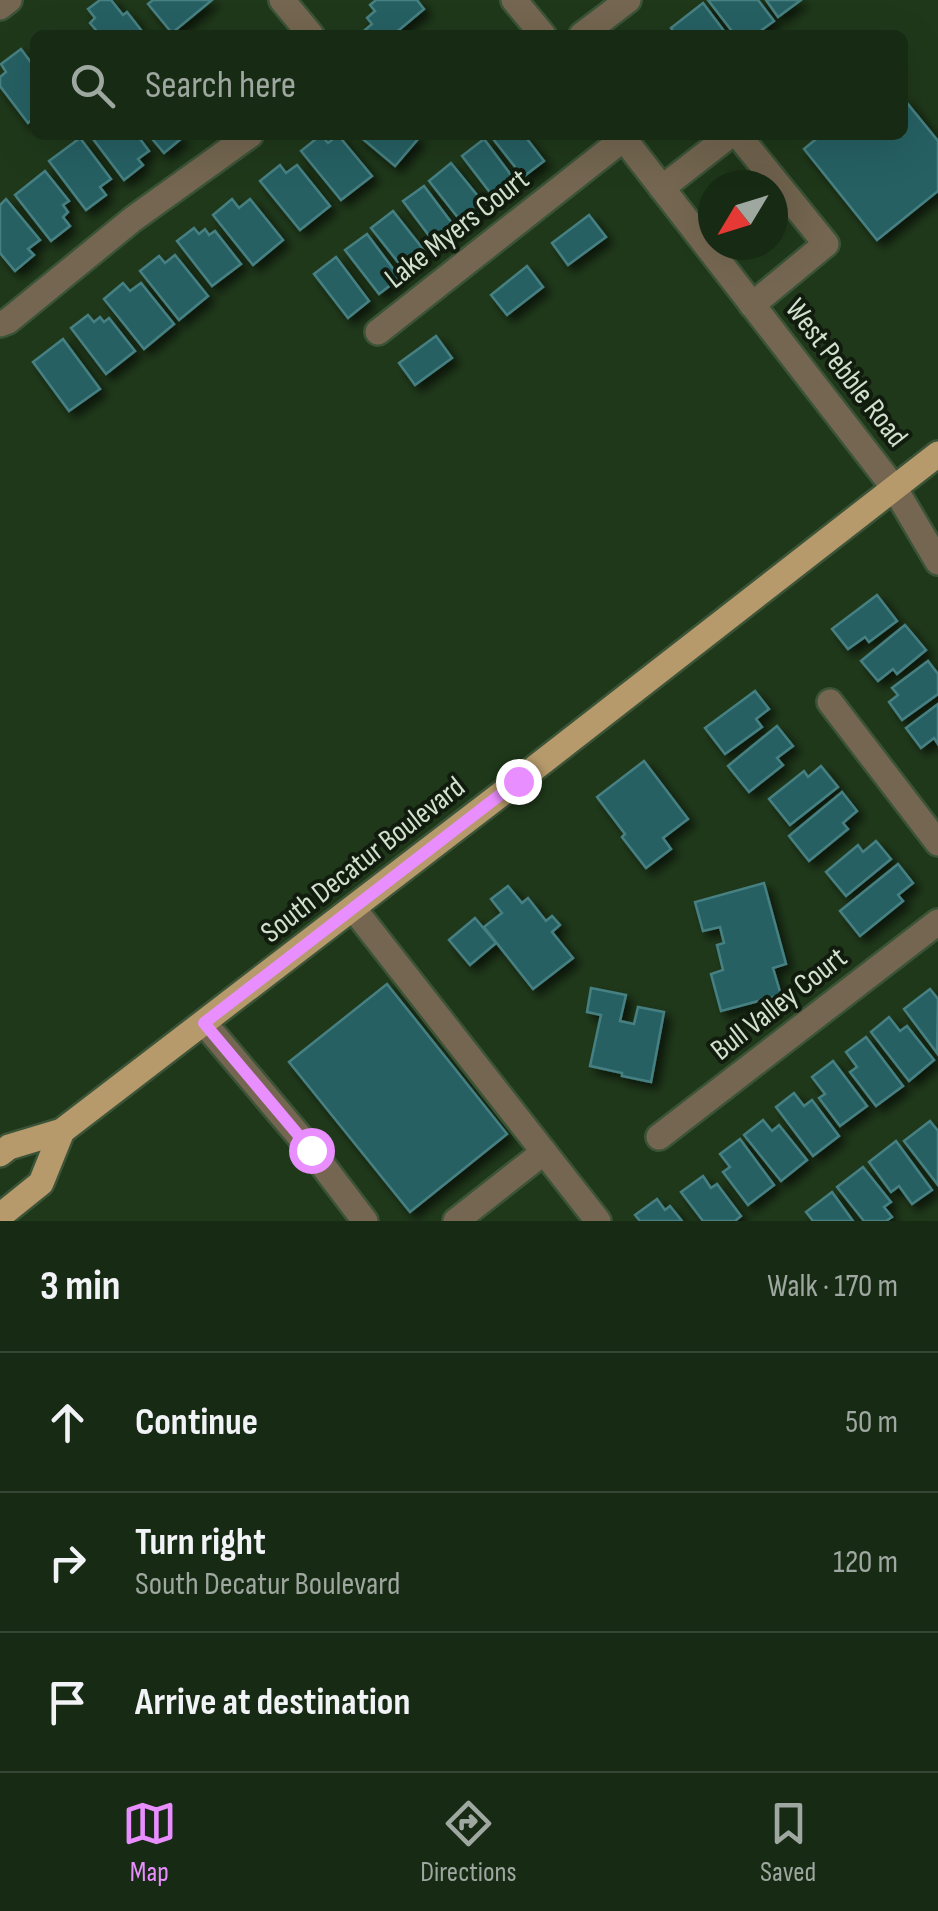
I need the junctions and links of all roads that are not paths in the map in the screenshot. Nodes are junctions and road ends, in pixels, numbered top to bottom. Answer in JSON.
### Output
{"nodes":[{"id":1,"x":9,"y":0,"type":"edge"},
{"id":2,"x":282,"y":0,"type":"edge"},
{"id":3,"x":514,"y":0,"type":"edge"},
{"id":4,"x":628,"y":0,"type":"edge"},
{"id":5,"x":0,"y":6,"type":"edge"},
{"id":6,"x":306,"y":30,"type":"edge"},
{"id":7,"x":539,"y":30,"type":"edge"},
{"id":8,"x":589,"y":30,"type":"edge"},
{"id":9,"x":243,"y":140,"type":"edge"},
{"id":10,"x":618,"y":140,"type":"edge"},
{"id":11,"x":624,"y":140,"type":"edge"},
{"id":12,"x":724,"y":140,"type":"edge"},
{"id":13,"x":742,"y":140,"type":"edge"},
{"id":14,"x":662,"y":188,"type":"junction"},
{"id":15,"x":752,"y":304,"type":"junction"},
{"id":16,"x":0,"y":324,"type":"edge"},
{"id":17,"x":378,"y":332,"type":"dead end"},
{"id":18,"x":938,"y":454,"type":"edge"},
{"id":19,"x":894,"y":488,"type":"junction"},
{"id":20,"x":938,"y":562,"type":"edge"},
{"id":21,"x":830,"y":702,"type":"dead end"},
{"id":22,"x":938,"y":843,"type":"edge"},
{"id":23,"x":354,"y":908,"type":"junction"},
{"id":24,"x":938,"y":922,"type":"edge"},
{"id":25,"x":204,"y":1023,"type":"junction"},
{"id":26,"x":62,"y":1130,"type":"junction"},
{"id":27,"x":660,"y":1137,"type":"dead end"},
{"id":28,"x":544,"y":1152,"type":"junction"},
{"id":29,"x":0,"y":1154,"type":"edge"},
{"id":30,"x":0,"y":1216,"type":"edge"},
{"id":31,"x":364,"y":1221,"type":"edge"},
{"id":32,"x":456,"y":1221,"type":"edge"},
{"id":33,"x":598,"y":1221,"type":"edge"}],
"edges":[{"from":1,"to":5,"type":"street"},
{"from":2,"to":6,"type":"street"},
{"from":3,"to":7,"type":"street"},
{"from":4,"to":8,"type":"street"},
{"from":9,"to":16,"type":"street"},
{"from":10,"to":17,"type":"street","name":"Lake Myers Court"},
{"from":11,"to":14,"type":"street","name":"West Pebble Road"},
{"from":12,"to":14,"type":"street"},
{"from":13,"to":15,"type":"street"},
{"from":14,"to":15,"type":"street","name":"West Pebble Road"},
{"from":15,"to":19,"type":"street","name":"West Pebble Road"},
{"from":18,"to":19,"type":"main road","name":"South Decatur Boulevard"},
{"from":19,"to":20,"type":"street","name":"West Pebble Road"},
{"from":19,"to":23,"type":"main road","name":"South Decatur Boulevard"},
{"from":21,"to":22,"type":"street"},
{"from":23,"to":25,"type":"main road","name":"South Decatur Boulevard"},
{"from":23,"to":28,"type":"street"},
{"from":24,"to":27,"type":"street","name":"Bull Valley Court"},
{"from":25,"to":26,"type":"main road","name":"South Decatur Boulevard"},
{"from":25,"to":31,"type":"street"},
{"from":26,"to":29,"type":"main road","name":"South Decatur Boulevard"},
{"from":26,"to":30,"type":"main road"},
{"from":28,"to":32,"type":"street"},
{"from":28,"to":33,"type":"street"}]}
